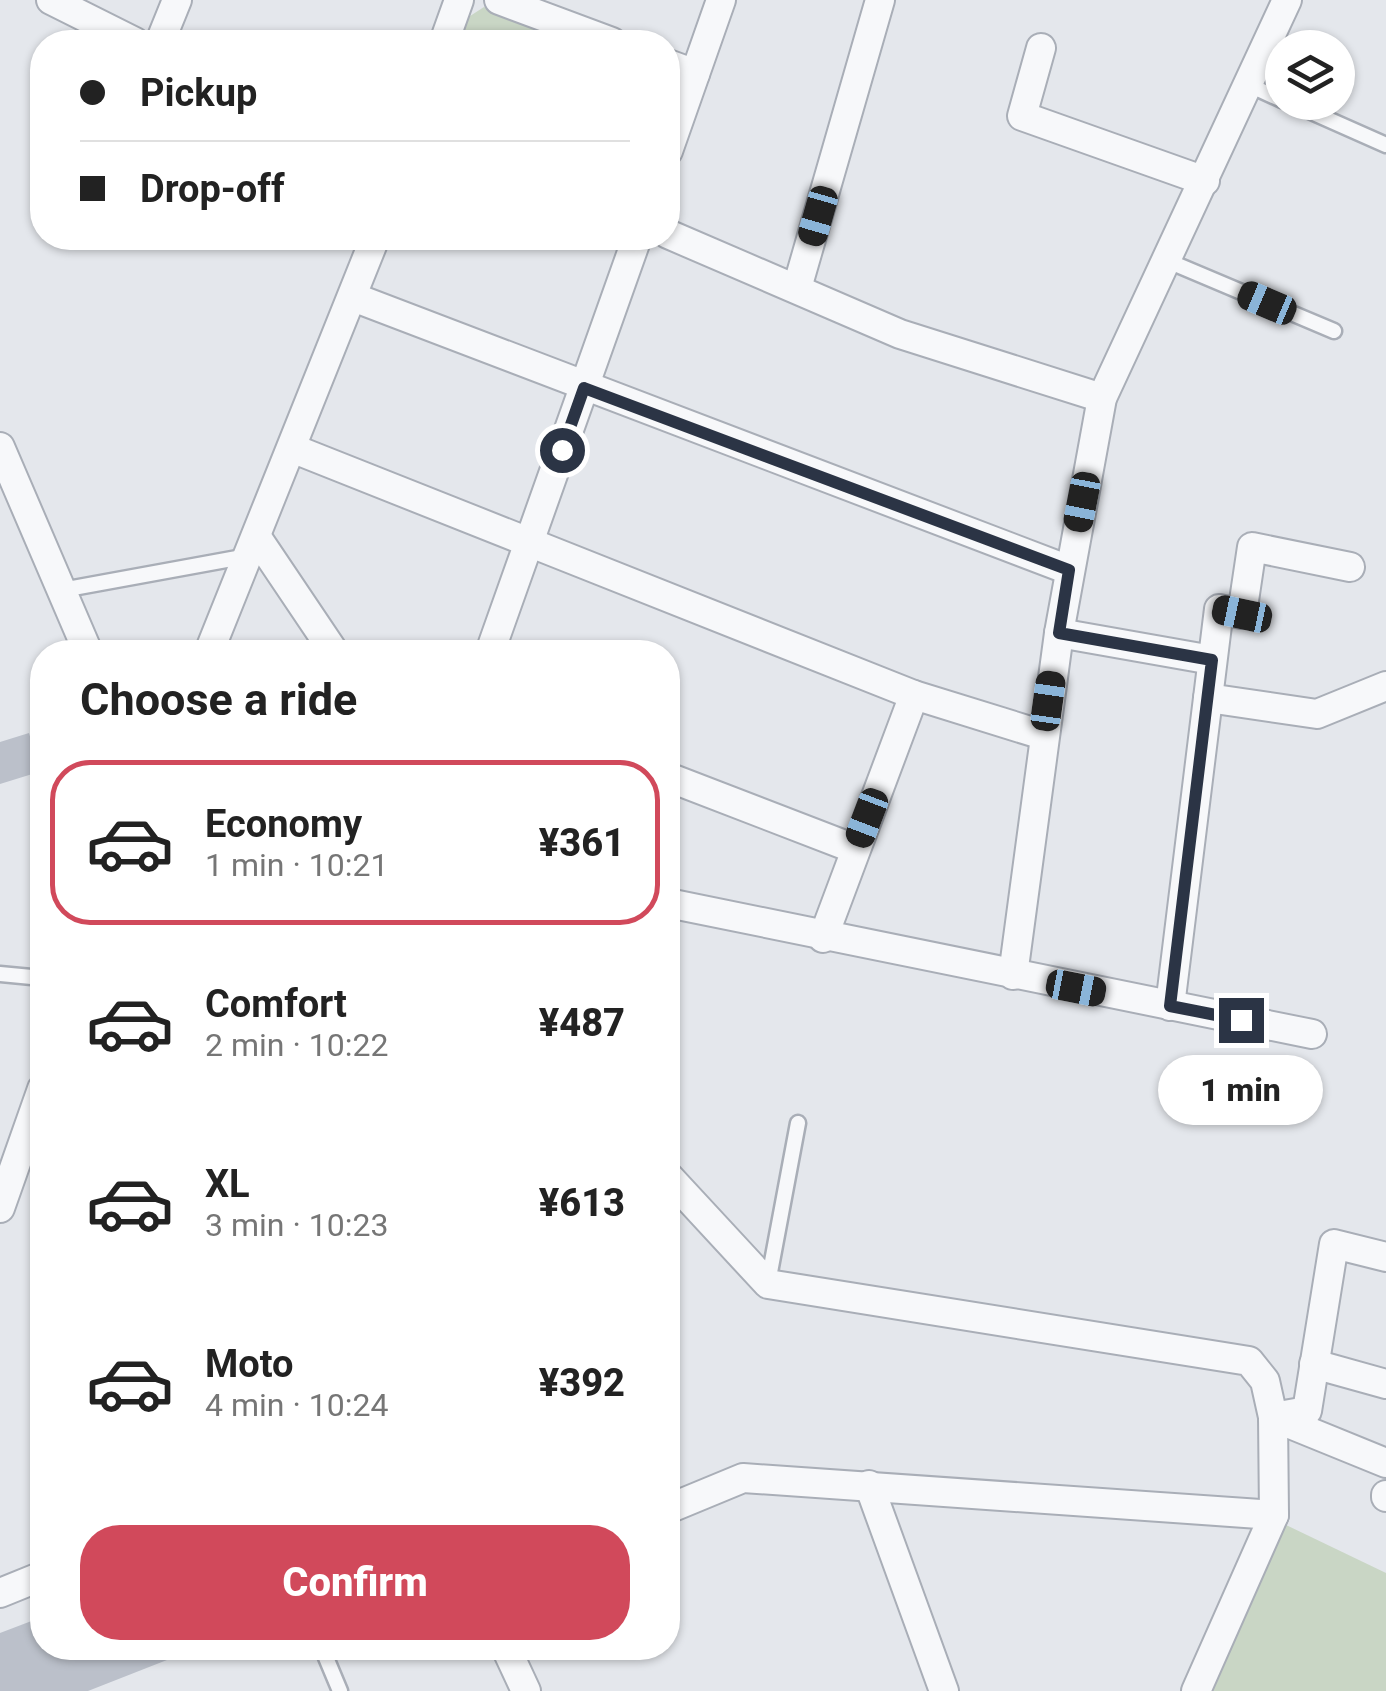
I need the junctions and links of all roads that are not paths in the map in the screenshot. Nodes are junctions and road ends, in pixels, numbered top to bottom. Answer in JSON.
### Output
{"nodes":[{"id":1,"x":52,"y":0,"type":"edge"},
{"id":2,"x":177,"y":0,"type":"edge"},
{"id":3,"x":459,"y":0,"type":"edge"},
{"id":4,"x":499,"y":0,"type":"edge"},
{"id":5,"x":721,"y":0,"type":"edge"},
{"id":6,"x":880,"y":0,"type":"edge"},
{"id":7,"x":1287,"y":0,"type":"edge"},
{"id":8,"x":111,"y":30,"type":"edge"},
{"id":9,"x":165,"y":30,"type":"edge"},
{"id":10,"x":448,"y":30,"type":"edge"},
{"id":11,"x":580,"y":30,"type":"edge"},
{"id":12,"x":1041,"y":48,"type":"dead end"},
{"id":13,"x":680,"y":68,"type":"edge"},
{"id":14,"x":695,"y":74,"type":"junction"},
{"id":15,"x":1250,"y":86,"type":"junction"},
{"id":16,"x":1265,"y":92,"type":"edge"},
{"id":17,"x":680,"y":117,"type":"edge"},
{"id":18,"x":1329,"y":120,"type":"edge"},
{"id":19,"x":1386,"y":145,"type":"edge"},
{"id":20,"x":1205,"y":181,"type":"junction"},
{"id":21,"x":680,"y":239,"type":"edge"},
{"id":22,"x":371,"y":250,"type":"edge"},
{"id":23,"x":633,"y":250,"type":"edge"},
{"id":24,"x":1168,"y":261,"type":"junction"},
{"id":25,"x":797,"y":288,"type":"junction"},
{"id":26,"x":353,"y":297,"type":"junction"},
{"id":27,"x":1334,"y":331,"type":"dead end"},
{"id":28,"x":584,"y":388,"type":"junction"},
{"id":29,"x":1102,"y":398,"type":"junction"},
{"id":30,"x":0,"y":447,"type":"edge"},
{"id":31,"x":294,"y":449,"type":"junction"},
{"id":32,"x":528,"y":544,"type":"junction"},
{"id":33,"x":253,"y":547,"type":"junction"},
{"id":34,"x":1350,"y":567,"type":"dead end"},
{"id":35,"x":1069,"y":570,"type":"junction"},
{"id":36,"x":62,"y":590,"type":"junction"},
{"id":37,"x":1059,"y":633,"type":"junction"},
{"id":38,"x":83,"y":640,"type":"edge"},
{"id":39,"x":214,"y":640,"type":"edge"},
{"id":40,"x":325,"y":640,"type":"edge"},
{"id":41,"x":494,"y":640,"type":"edge"},
{"id":42,"x":1212,"y":660,"type":"junction"},
{"id":43,"x":1386,"y":686,"type":"edge"},
{"id":44,"x":914,"y":695,"type":"junction"},
{"id":45,"x":1208,"y":698,"type":"junction"},
{"id":46,"x":1043,"y":735,"type":"junction"},
{"id":47,"x":680,"y":781,"type":"edge"},
{"id":48,"x":855,"y":848,"type":"junction"},
{"id":49,"x":680,"y":906,"type":"edge"},
{"id":50,"x":823,"y":938,"type":"junction"},
{"id":51,"x":0,"y":974,"type":"edge"},
{"id":52,"x":1013,"y":975,"type":"junction"},
{"id":53,"x":30,"y":977,"type":"edge"},
{"id":54,"x":1170,"y":1006,"type":"junction"},
{"id":55,"x":1312,"y":1034,"type":"dead end"},
{"id":56,"x":30,"y":1123,"type":"edge"},
{"id":57,"x":798,"y":1123,"type":"dead end"},
{"id":58,"x":680,"y":1189,"type":"edge"},
{"id":59,"x":0,"y":1208,"type":"edge"},
{"id":60,"x":1386,"y":1256,"type":"edge"},
{"id":61,"x":768,"y":1284,"type":"junction"},
{"id":62,"x":1314,"y":1364,"type":"junction"},
{"id":63,"x":1386,"y":1384,"type":"edge"},
{"id":64,"x":1273,"y":1417,"type":"junction"},
{"id":65,"x":1386,"y":1463,"type":"edge"},
{"id":66,"x":869,"y":1486,"type":"junction"},
{"id":67,"x":680,"y":1504,"type":"edge"},
{"id":68,"x":1274,"y":1515,"type":"junction"},
{"id":69,"x":30,"y":1581,"type":"edge"},
{"id":70,"x":0,"y":1594,"type":"edge"},
{"id":71,"x":327,"y":1660,"type":"edge"},
{"id":72,"x":512,"y":1660,"type":"edge"},
{"id":73,"x":340,"y":1691,"type":"edge"},
{"id":74,"x":526,"y":1691,"type":"edge"},
{"id":75,"x":944,"y":1691,"type":"edge"},
{"id":76,"x":1196,"y":1691,"type":"edge"}],
"edges":[{"from":1,"to":8,"type":"street"},
{"from":2,"to":9,"type":"street"},
{"from":3,"to":10,"type":"street"},
{"from":4,"to":11,"type":"street"},
{"from":5,"to":14,"type":"street"},
{"from":6,"to":25,"type":"street"},
{"from":7,"to":15,"type":"street"},
{"from":12,"to":20,"type":"street"},
{"from":13,"to":14,"type":"street"},
{"from":14,"to":17,"type":"street"},
{"from":15,"to":16,"type":"lane"},
{"from":15,"to":20,"type":"street"},
{"from":18,"to":19,"type":"lane"},
{"from":20,"to":24,"type":"street"},
{"from":21,"to":25,"type":"street"},
{"from":22,"to":26,"type":"street"},
{"from":23,"to":28,"type":"street"},
{"from":24,"to":27,"type":"lane"},
{"from":24,"to":29,"type":"street"},
{"from":25,"to":29,"type":"street"},
{"from":26,"to":28,"type":"street"},
{"from":26,"to":31,"type":"street"},
{"from":28,"to":32,"type":"street"},
{"from":28,"to":35,"type":"street"},
{"from":29,"to":35,"type":"street"},
{"from":30,"to":36,"type":"street"},
{"from":31,"to":32,"type":"street"},
{"from":31,"to":33,"type":"street"},
{"from":32,"to":41,"type":"street"},
{"from":32,"to":44,"type":"street"},
{"from":33,"to":36,"type":"lane"},
{"from":33,"to":39,"type":"street"},
{"from":33,"to":40,"type":"street"},
{"from":34,"to":42,"type":"street"},
{"from":35,"to":37,"type":"street"},
{"from":36,"to":38,"type":"street"},
{"from":37,"to":42,"type":"street"},
{"from":37,"to":46,"type":"street"},
{"from":42,"to":45,"type":"street"},
{"from":43,"to":45,"type":"street"},
{"from":44,"to":46,"type":"street"},
{"from":44,"to":48,"type":"street"},
{"from":45,"to":54,"type":"street"},
{"from":46,"to":52,"type":"street"},
{"from":47,"to":48,"type":"street"},
{"from":48,"to":50,"type":"street"},
{"from":49,"to":50,"type":"street"},
{"from":50,"to":52,"type":"street"},
{"from":51,"to":53,"type":"lane"},
{"from":52,"to":54,"type":"street"},
{"from":54,"to":55,"type":"street"},
{"from":56,"to":59,"type":"street"},
{"from":57,"to":61,"type":"lane"},
{"from":58,"to":61,"type":"street"},
{"from":60,"to":62,"type":"street"},
{"from":61,"to":64,"type":"street"},
{"from":62,"to":63,"type":"street"},
{"from":62,"to":64,"type":"street"},
{"from":64,"to":65,"type":"street"},
{"from":64,"to":68,"type":"street"},
{"from":66,"to":67,"type":"street"},
{"from":66,"to":68,"type":"street"},
{"from":66,"to":75,"type":"street"},
{"from":68,"to":76,"type":"street"},
{"from":69,"to":70,"type":"street"},
{"from":71,"to":73,"type":"lane"},
{"from":72,"to":74,"type":"street"}]}
